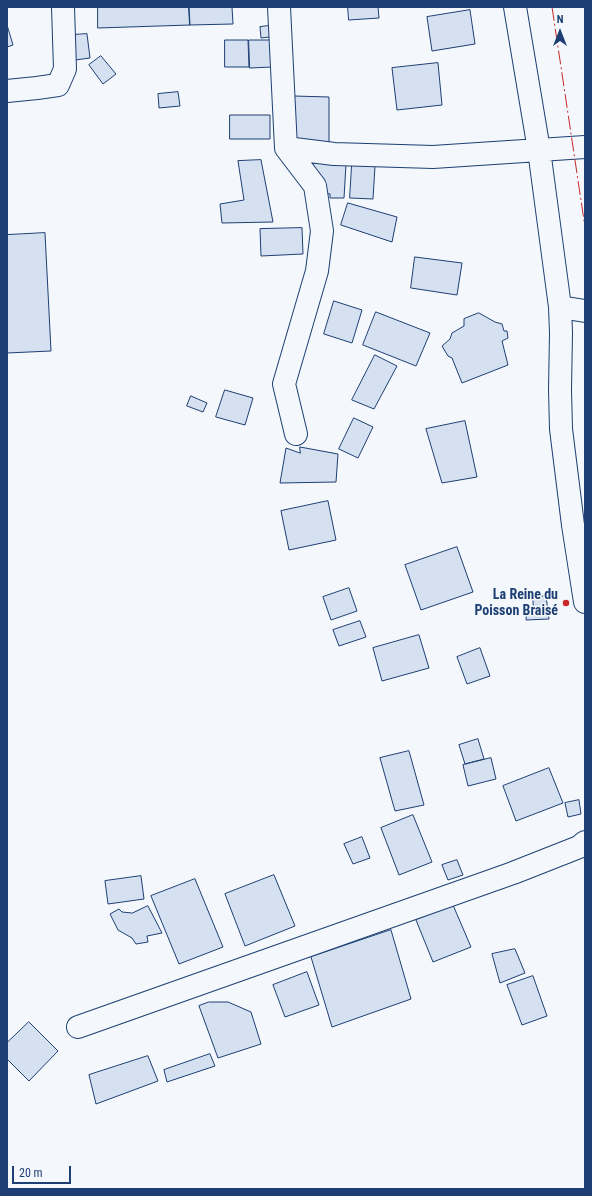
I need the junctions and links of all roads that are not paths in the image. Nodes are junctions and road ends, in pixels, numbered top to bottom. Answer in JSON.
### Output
{"nodes":[{"id":1,"x":62,"y":7,"type":"edge"},
{"id":2,"x":278,"y":7,"type":"edge"},
{"id":3,"x":515,"y":7,"type":"edge"},
{"id":4,"x":7,"y":91,"type":"edge"},
{"id":5,"x":585,"y":147,"type":"edge"},
{"id":6,"x":286,"y":148,"type":"junction"},
{"id":7,"x":539,"y":150,"type":"junction"},
{"id":8,"x":560,"y":307,"type":"junction"},
{"id":9,"x":585,"y":311,"type":"edge"},
{"id":10,"x":296,"y":434,"type":"dead end"},
{"id":11,"x":585,"y":602,"type":"edge"},
{"id":12,"x":585,"y":842,"type":"edge"},
{"id":13,"x":78,"y":1027,"type":"dead end"}],
"edges":[{"from":1,"to":4,"type":"street"},
{"from":2,"to":6,"type":"street"},
{"from":3,"to":7,"type":"street"},
{"from":5,"to":7,"type":"street"},
{"from":6,"to":7,"type":"street"},
{"from":6,"to":10,"type":"street"},
{"from":7,"to":8,"type":"street"},
{"from":8,"to":9,"type":"street"},
{"from":8,"to":11,"type":"street"},
{"from":12,"to":13,"type":"street"}]}
